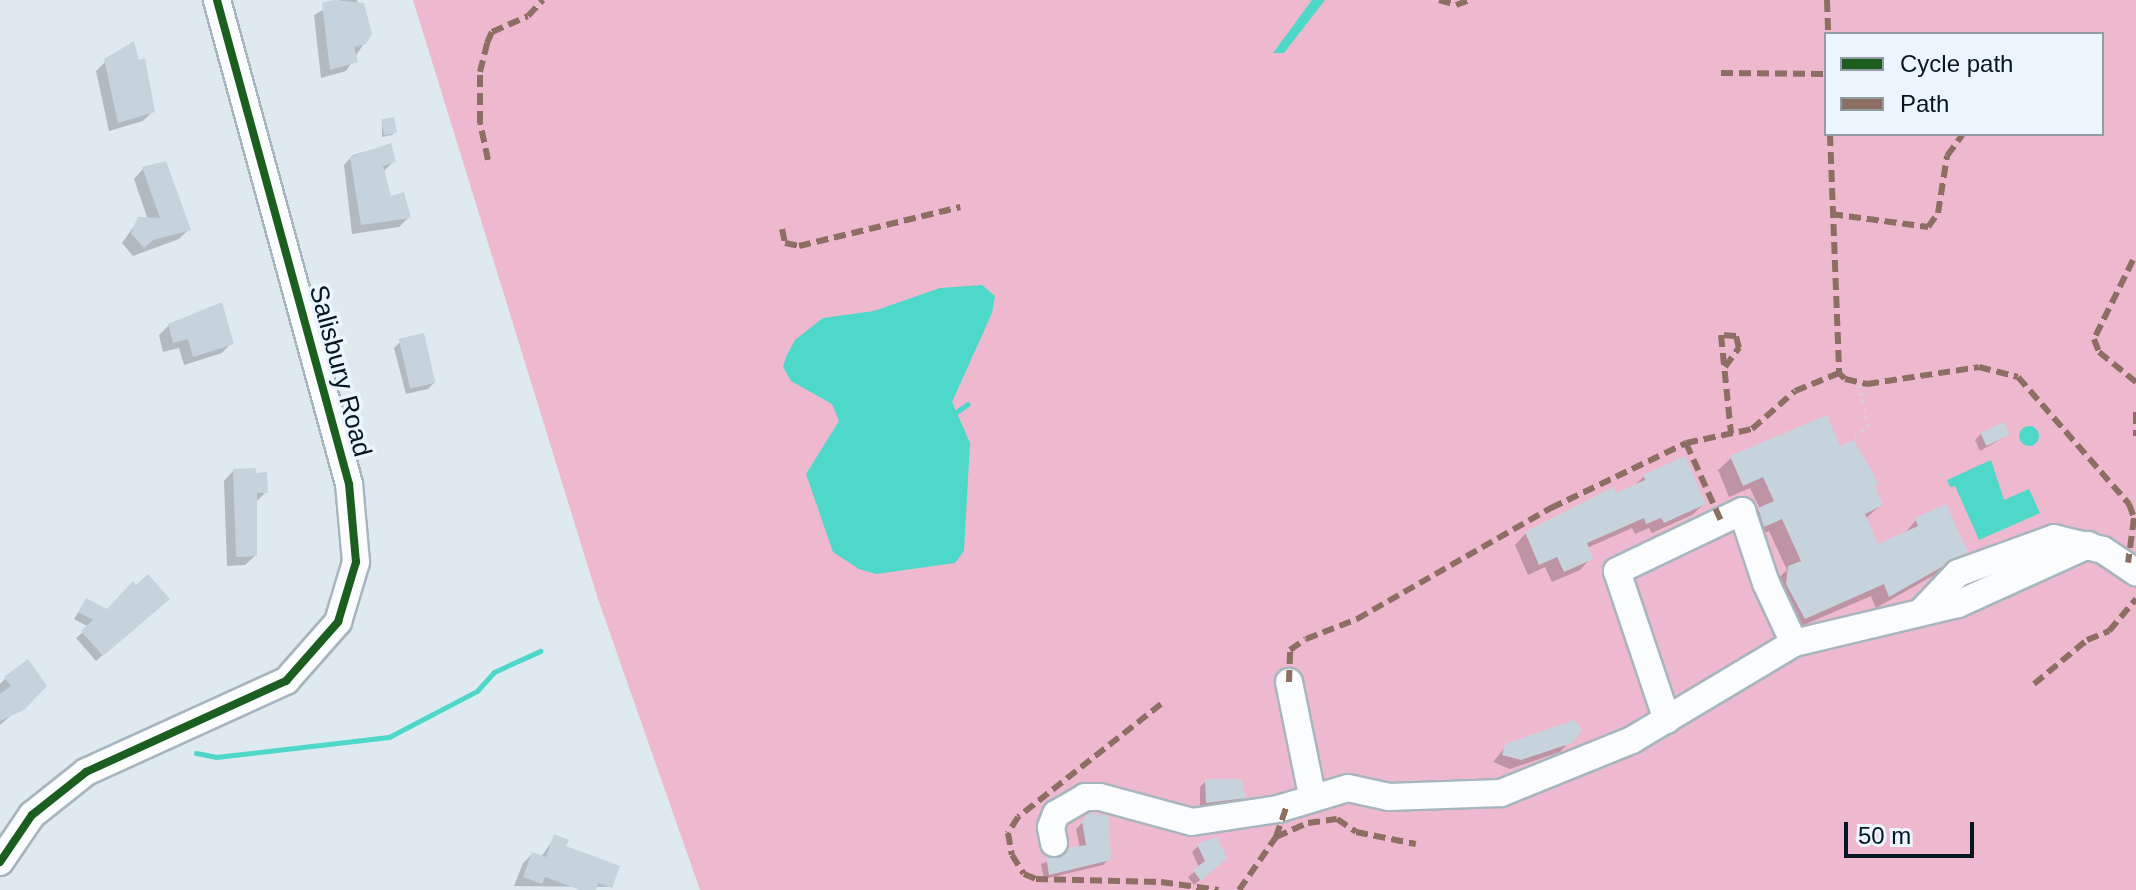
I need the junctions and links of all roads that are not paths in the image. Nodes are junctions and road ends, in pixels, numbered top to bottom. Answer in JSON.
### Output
{"nodes":[{"id":1,"x":217,"y":0,"type":"edge"},
{"id":2,"x":2136,"y":572,"type":"edge"},
{"id":3,"x":1794,"y":643,"type":"junction"},
{"id":4,"x":1289,"y":682,"type":"dead end"},
{"id":5,"x":1667,"y":720,"type":"junction"},
{"id":6,"x":1312,"y":795,"type":"junction"},
{"id":7,"x":1054,"y":843,"type":"dead end"},
{"id":8,"x":0,"y":862,"type":"edge"}],
"edges":[{"from":1,"to":8,"type":"street","name":"Salisbury Road"},
{"from":2,"to":3,"type":"street"},
{"from":3,"to":5,"type":"street"},
{"from":3,"to":5,"type":"street"},
{"from":4,"to":6,"type":"street"},
{"from":5,"to":6,"type":"street"},
{"from":6,"to":7,"type":"street"}]}
